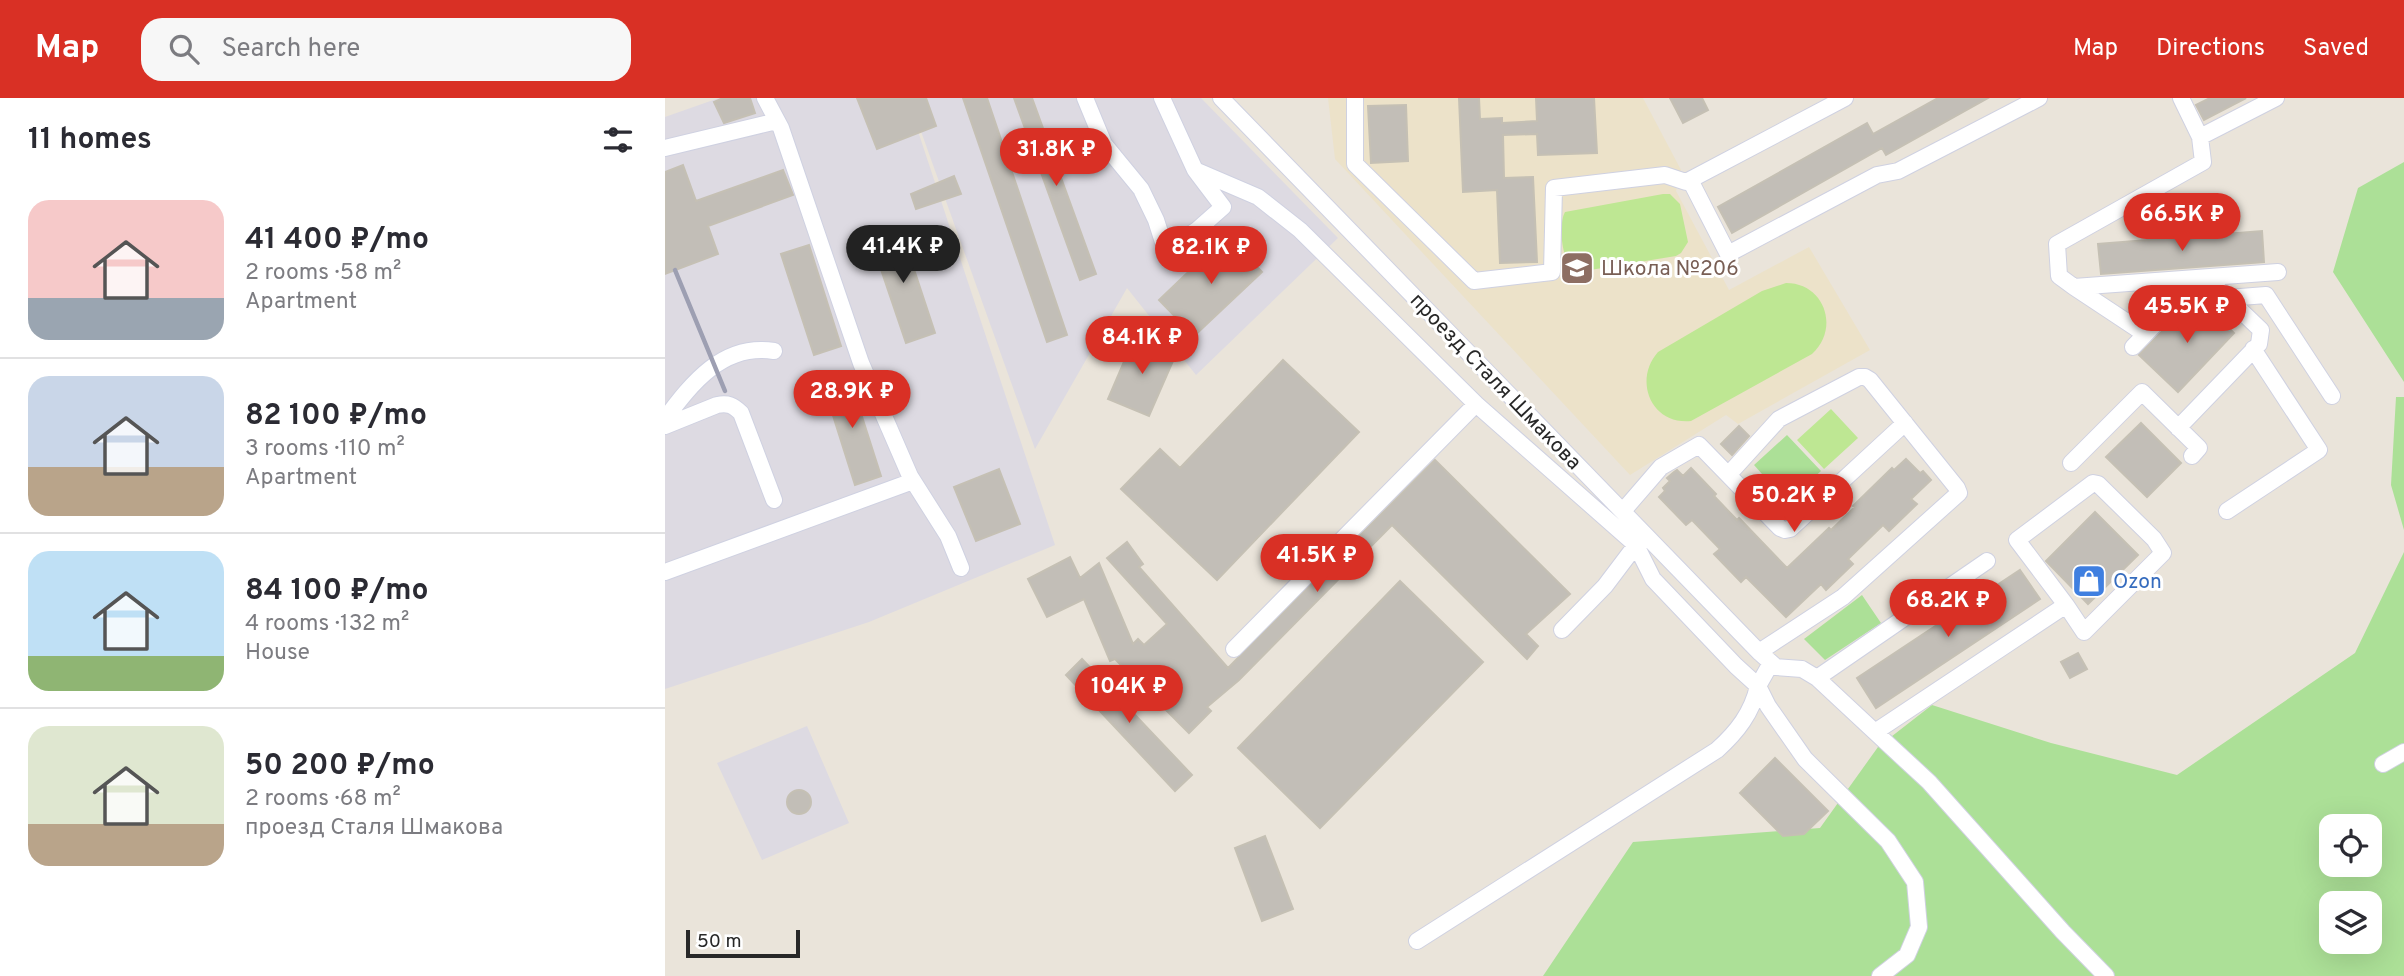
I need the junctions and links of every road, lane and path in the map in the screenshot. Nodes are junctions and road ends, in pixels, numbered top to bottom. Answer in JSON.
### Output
{"nodes":[{"id":1,"x":765,"y":98,"type":"edge"},
{"id":2,"x":1085,"y":98,"type":"edge"},
{"id":3,"x":1162,"y":98,"type":"edge"},
{"id":4,"x":1221,"y":98,"type":"edge"},
{"id":5,"x":1355,"y":98,"type":"edge"},
{"id":6,"x":1845,"y":98,"type":"edge"},
{"id":7,"x":2039,"y":98,"type":"edge"},
{"id":8,"x":2276,"y":98,"type":"edge"},
{"id":9,"x":2187,"y":100,"type":"edge"},
{"id":10,"x":777,"y":121,"type":"junction"},
{"id":11,"x":2200,"y":137,"type":"junction"},
{"id":12,"x":665,"y":148,"type":"edge"},
{"id":13,"x":1195,"y":170,"type":"junction"},
{"id":14,"x":1690,"y":180,"type":"junction"},
{"id":15,"x":2278,"y":272,"type":"dead end"},
{"id":16,"x":2074,"y":287,"type":"junction"},
{"id":17,"x":2228,"y":298,"type":"junction"},
{"id":18,"x":2145,"y":334,"type":"junction"},
{"id":19,"x":2133,"y":347,"type":"dead end"},
{"id":20,"x":2253,"y":349,"type":"junction"},
{"id":21,"x":774,"y":351,"type":"dead end"},
{"id":22,"x":2332,"y":396,"type":"dead end"},
{"id":23,"x":1476,"y":404,"type":"junction"},
{"id":24,"x":665,"y":419,"type":"edge"},
{"id":25,"x":1905,"y":423,"type":"junction"},
{"id":26,"x":665,"y":426,"type":"edge"},
{"id":27,"x":2178,"y":428,"type":"junction"},
{"id":28,"x":2192,"y":456,"type":"dead end"},
{"id":29,"x":2071,"y":463,"type":"dead end"},
{"id":30,"x":1729,"y":474,"type":"junction"},
{"id":31,"x":913,"y":481,"type":"junction"},
{"id":32,"x":774,"y":500,"type":"dead end"},
{"id":33,"x":1623,"y":511,"type":"junction"},
{"id":34,"x":2227,"y":511,"type":"dead end"},
{"id":35,"x":1636,"y":545,"type":"junction"},
{"id":36,"x":1987,"y":561,"type":"dead end"},
{"id":37,"x":961,"y":568,"type":"dead end"},
{"id":38,"x":665,"y":572,"type":"edge"},
{"id":39,"x":2066,"y":605,"type":"junction"},
{"id":40,"x":1562,"y":630,"type":"dead end"},
{"id":41,"x":1234,"y":649,"type":"dead end"},
{"id":42,"x":1765,"y":658,"type":"junction"},
{"id":43,"x":1817,"y":678,"type":"junction"},
{"id":44,"x":1758,"y":686,"type":"junction"},
{"id":45,"x":1875,"y":732,"type":"junction"},
{"id":46,"x":2404,"y":752,"type":"edge"},
{"id":47,"x":2383,"y":764,"type":"dead end"},
{"id":48,"x":1417,"y":941,"type":"dead end"},
{"id":49,"x":1880,"y":976,"type":"edge"},
{"id":50,"x":2106,"y":976,"type":"edge"}],
"edges":[{"from":1,"to":10,"type":"street"},
{"from":2,"to":13,"type":"street"},
{"from":3,"to":13,"type":"street"},
{"from":4,"to":33,"type":"street","name":"проезд Сталя Шмакова"},
{"from":5,"to":14,"type":"street"},
{"from":6,"to":14,"type":"street"},
{"from":7,"to":14,"type":"street"},
{"from":8,"to":11,"type":"street"},
{"from":9,"to":11,"type":"street"},
{"from":10,"to":12,"type":"street"},
{"from":10,"to":31,"type":"street"},
{"from":11,"to":16,"type":"street"},
{"from":13,"to":23,"type":"street"},
{"from":15,"to":16,"type":"street"},
{"from":16,"to":18,"type":"street"},
{"from":17,"to":18,"type":"street"},
{"from":17,"to":20,"type":"street"},
{"from":17,"to":22,"type":"street"},
{"from":18,"to":19,"type":"street"},
{"from":20,"to":27,"type":"street"},
{"from":20,"to":34,"type":"street"},
{"from":21,"to":24,"type":"street"},
{"from":23,"to":35,"type":"street"},
{"from":23,"to":41,"type":"street"},
{"from":25,"to":30,"type":"street"},
{"from":25,"to":30,"type":"street"},
{"from":25,"to":42,"type":"street"},
{"from":26,"to":32,"type":"street"},
{"from":27,"to":28,"type":"street"},
{"from":27,"to":29,"type":"street"},
{"from":30,"to":33,"type":"street"},
{"from":31,"to":37,"type":"street"},
{"from":31,"to":38,"type":"street"},
{"from":33,"to":42,"type":"street","name":"проезд Сталя Шмакова"},
{"from":35,"to":40,"type":"street"},
{"from":35,"to":44,"type":"street"},
{"from":36,"to":43,"type":"street"},
{"from":39,"to":39,"type":"street"},
{"from":39,"to":45,"type":"street"},
{"from":42,"to":43,"type":"street"},
{"from":42,"to":44,"type":"street"},
{"from":43,"to":45,"type":"street"},
{"from":44,"to":48,"type":"street"},
{"from":44,"to":49,"type":"street"},
{"from":45,"to":50,"type":"street"},
{"from":46,"to":47,"type":"street"}]}
